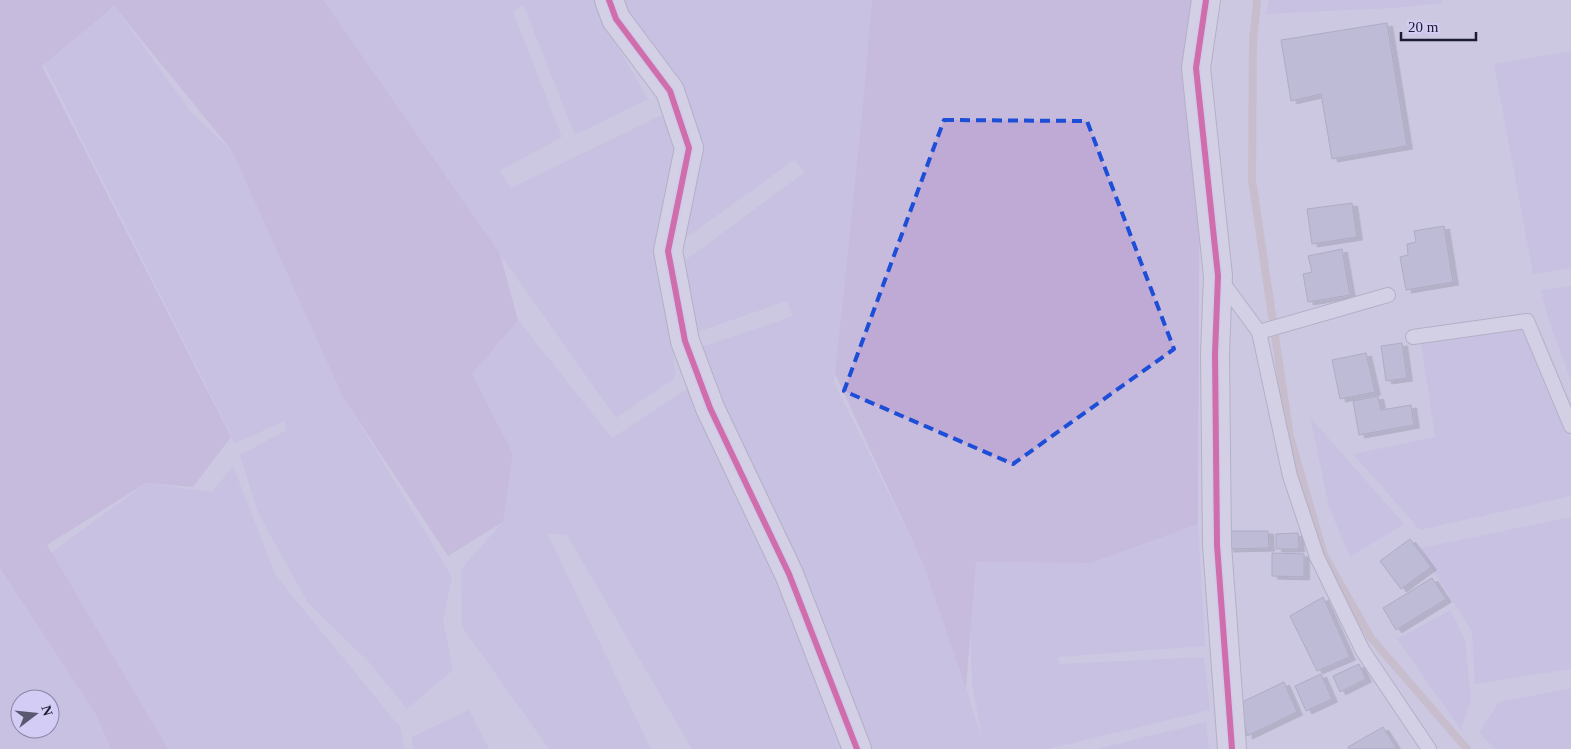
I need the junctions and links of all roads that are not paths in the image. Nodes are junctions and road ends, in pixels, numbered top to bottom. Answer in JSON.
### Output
{"nodes":[{"id":1,"x":609,"y":0,"type":"edge"},
{"id":2,"x":1206,"y":0,"type":"edge"},
{"id":3,"x":1218,"y":276,"type":"junction"},
{"id":4,"x":1388,"y":295,"type":"dead end"},
{"id":5,"x":1260,"y":331,"type":"junction"},
{"id":6,"x":1413,"y":337,"type":"dead end"},
{"id":7,"x":1571,"y":426,"type":"edge"},
{"id":8,"x":857,"y":749,"type":"edge"},
{"id":9,"x":1232,"y":749,"type":"edge"},
{"id":10,"x":1429,"y":749,"type":"edge"}],
"edges":[{"from":1,"to":8,"type":"street"},
{"from":2,"to":3,"type":"street"},
{"from":3,"to":5,"type":"lane"},
{"from":3,"to":9,"type":"street"},
{"from":4,"to":5,"type":"lane"},
{"from":5,"to":10,"type":"lane"},
{"from":6,"to":7,"type":"lane"}]}
